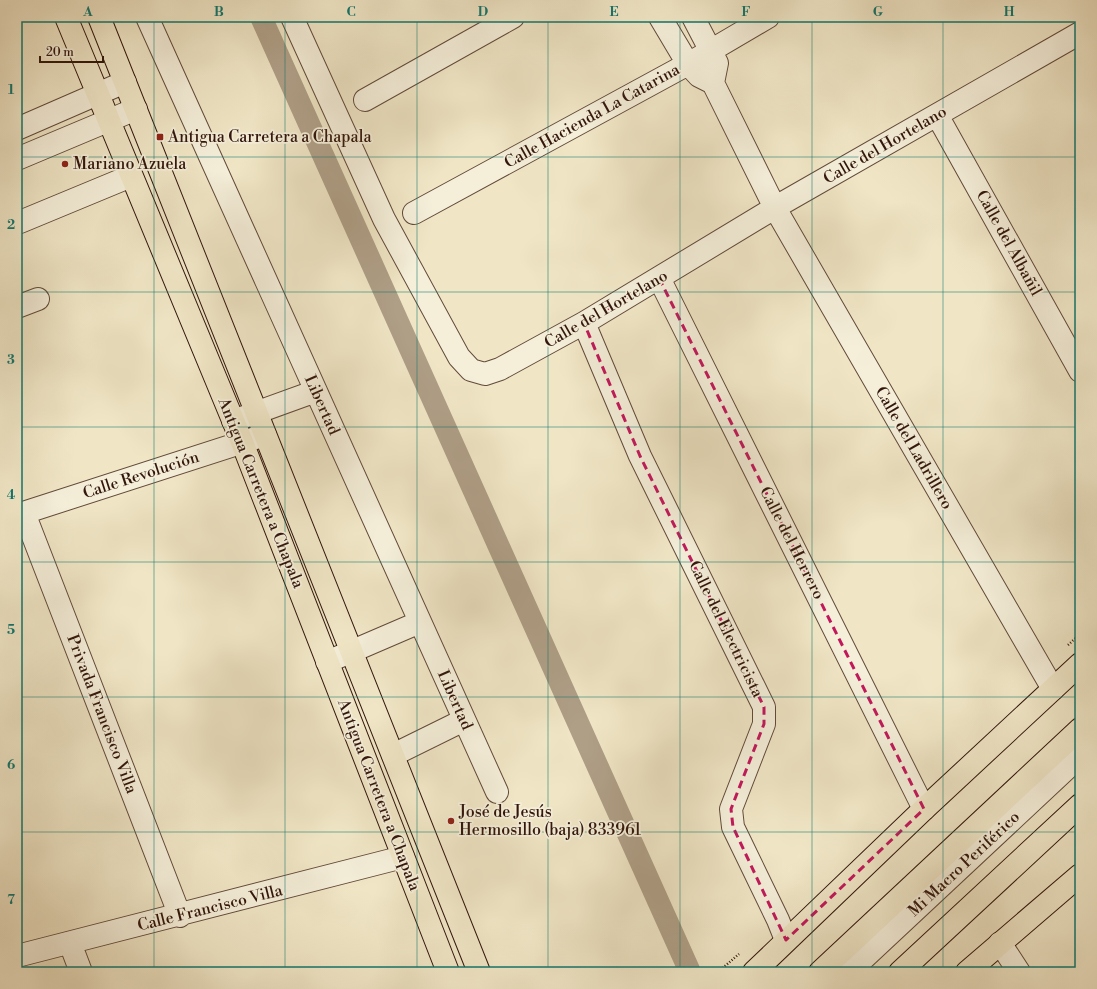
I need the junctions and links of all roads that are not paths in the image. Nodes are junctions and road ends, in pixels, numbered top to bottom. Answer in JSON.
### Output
{"nodes":[{"id":1,"x":66,"y":17,"type":"edge"},
{"id":2,"x":99,"y":17,"type":"edge"},
{"id":3,"x":147,"y":17,"type":"edge"},
{"id":4,"x":292,"y":17,"type":"edge"},
{"id":5,"x":513,"y":17,"type":"edge"},
{"id":6,"x":660,"y":17,"type":"edge"},
{"id":7,"x":693,"y":17,"type":"edge"},
{"id":8,"x":768,"y":17,"type":"edge"},
{"id":9,"x":1080,"y":33,"type":"edge"},
{"id":10,"x":711,"y":49,"type":"junction"},
{"id":11,"x":688,"y":64,"type":"junction"},
{"id":12,"x":125,"y":82,"type":"junction"},
{"id":13,"x":713,"y":83,"type":"junction"},
{"id":14,"x":97,"y":93,"type":"junction"},
{"id":15,"x":365,"y":100,"type":"dead end"},
{"id":16,"x":136,"y":109,"type":"junction"},
{"id":17,"x":937,"y":115,"type":"junction"},
{"id":18,"x":108,"y":120,"type":"junction"},
{"id":19,"x":17,"y":129,"type":"edge"},
{"id":20,"x":17,"y":159,"type":"edge"},
{"id":21,"x":131,"y":176,"type":"junction"},
{"id":22,"x":775,"y":208,"type":"junction"},
{"id":23,"x":414,"y":213,"type":"dead end"},
{"id":24,"x":20,"y":222,"type":"dead end"},
{"id":25,"x":190,"y":246,"type":"junction"},
{"id":26,"x":165,"y":257,"type":"junction"},
{"id":27,"x":659,"y":278,"type":"junction"},
{"id":28,"x":38,"y":300,"type":"dead end"},
{"id":29,"x":17,"y":307,"type":"edge"},
{"id":30,"x":584,"y":323,"type":"junction"},
{"id":31,"x":1080,"y":371,"type":"edge"},
{"id":32,"x":316,"y":391,"type":"junction"},
{"id":33,"x":256,"y":412,"type":"junction"},
{"id":34,"x":234,"y":421,"type":"junction"},
{"id":35,"x":265,"y":435,"type":"junction"},
{"id":36,"x":242,"y":442,"type":"junction"},
{"id":37,"x":21,"y":514,"type":"edge"},
{"id":38,"x":420,"y":622,"type":"junction"},
{"id":39,"x":352,"y":652,"type":"junction"},
{"id":40,"x":327,"y":662,"type":"junction"},
{"id":41,"x":1080,"y":664,"type":"edge"},
{"id":42,"x":1053,"y":689,"type":"junction"},
{"id":43,"x":464,"y":720,"type":"junction"},
{"id":44,"x":1080,"y":729,"type":"edge"},
{"id":45,"x":393,"y":755,"type":"junction"},
{"id":46,"x":1080,"y":756,"type":"edge"},
{"id":47,"x":1080,"y":774,"type":"edge"},
{"id":48,"x":496,"y":792,"type":"dead end"},
{"id":49,"x":1080,"y":805,"type":"edge"},
{"id":50,"x":924,"y":809,"type":"junction"},
{"id":51,"x":403,"y":857,"type":"junction"},
{"id":52,"x":1080,"y":875,"type":"edge"},
{"id":53,"x":180,"y":916,"type":"junction"},
{"id":54,"x":786,"y":940,"type":"junction"},
{"id":55,"x":70,"y":943,"type":"junction"},
{"id":56,"x":1000,"y":943,"type":"junction"},
{"id":57,"x":17,"y":956,"type":"edge"},
{"id":58,"x":81,"y":972,"type":"edge"},
{"id":59,"x":448,"y":972,"type":"edge"},
{"id":60,"x":479,"y":972,"type":"edge"},
{"id":61,"x":754,"y":972,"type":"edge"},
{"id":62,"x":820,"y":972,"type":"edge"},
{"id":63,"x":849,"y":972,"type":"edge"},
{"id":64,"x":866,"y":972,"type":"edge"},
{"id":65,"x":900,"y":972,"type":"edge"},
{"id":66,"x":967,"y":972,"type":"edge"},
{"id":67,"x":1019,"y":972,"type":"edge"}],
"edges":[{"from":1,"to":14,"type":"main road","name":"Antigua Carretera a Chapala"},
{"from":2,"to":12,"type":"main road","name":"Antigua Carretera a Chapala"},
{"from":3,"to":32,"type":"street","name":"Libertad"},
{"from":4,"to":30,"type":"street","name":"Calle del Hortelano"},
{"from":5,"to":15,"type":"street"},
{"from":6,"to":11,"type":"street"},
{"from":7,"to":10,"type":"street"},
{"from":8,"to":10,"type":"street","name":"Calle Hacienda La Catarina"},
{"from":9,"to":17,"type":"street","name":"Calle del Hortelano"},
{"from":10,"to":11,"type":"street","name":"Calle Hacienda La Catarina"},
{"from":10,"to":13,"type":"street"},
{"from":11,"to":13,"type":"street"},
{"from":11,"to":23,"type":"street","name":"Calle Hacienda La Catarina"},
{"from":12,"to":14,"type":"street"},
{"from":12,"to":16,"type":"main road","name":"Antigua Carretera a Chapala"},
{"from":13,"to":22,"type":"street","name":"Calle del Ladrillero"},
{"from":14,"to":18,"type":"main road","name":"Antigua Carretera a Chapala"},
{"from":14,"to":19,"type":"street"},
{"from":16,"to":18,"type":"street"},
{"from":16,"to":25,"type":"main road","name":"Antigua Carretera a Chapala"},
{"from":17,"to":22,"type":"street","name":"Calle del Hortelano"},
{"from":17,"to":31,"type":"street","name":"Calle del Albañil"},
{"from":18,"to":20,"type":"street"},
{"from":18,"to":21,"type":"main road","name":"Antigua Carretera a Chapala"},
{"from":21,"to":24,"type":"street"},
{"from":21,"to":26,"type":"main road","name":"Antigua Carretera a Chapala"},
{"from":22,"to":27,"type":"street","name":"Calle del Hortelano"},
{"from":22,"to":42,"type":"street","name":"Calle del Ladrillero"},
{"from":25,"to":26,"type":"main road"},
{"from":25,"to":33,"type":"main road","name":"Antigua Carretera a Chapala"},
{"from":26,"to":34,"type":"main road","name":"Antigua Carretera a Chapala"},
{"from":27,"to":30,"type":"street","name":"Calle del Hortelano"},
{"from":27,"to":50,"type":"street","name":"Calle del Herrero"},
{"from":28,"to":29,"type":"street"},
{"from":30,"to":54,"type":"street","name":"Calle del Electricista"},
{"from":32,"to":33,"type":"street"},
{"from":32,"to":38,"type":"street","name":"Libertad"},
{"from":33,"to":34,"type":"street"},
{"from":33,"to":35,"type":"main road","name":"Antigua Carretera a Chapala"},
{"from":34,"to":36,"type":"main road","name":"Antigua Carretera a Chapala"},
{"from":35,"to":36,"type":"street","name":"Calle Revolución"},
{"from":35,"to":39,"type":"main road","name":"Antigua Carretera a Chapala"},
{"from":36,"to":37,"type":"street","name":"Calle Revolución"},
{"from":36,"to":40,"type":"main road","name":"Antigua Carretera a Chapala"},
{"from":37,"to":53,"type":"street","name":"Privada Francisco Villa"},
{"from":38,"to":39,"type":"street"},
{"from":38,"to":43,"type":"street","name":"Libertad"},
{"from":39,"to":40,"type":"street"},
{"from":39,"to":45,"type":"main road","name":"Antigua Carretera a Chapala"},
{"from":40,"to":51,"type":"main road","name":"Antigua Carretera a Chapala"},
{"from":41,"to":42,"type":"main road"},
{"from":42,"to":50,"type":"main road"},
{"from":43,"to":45,"type":"street"},
{"from":43,"to":48,"type":"street","name":"Libertad"},
{"from":44,"to":62,"type":"main road"},
{"from":45,"to":60,"type":"main road","name":"Antigua Carretera a Chapala"},
{"from":46,"to":63,"type":"street","name":"Mi Macro Periférico"},
{"from":47,"to":64,"type":"street","name":"Mi Macro Periférico"},
{"from":49,"to":65,"type":"main road"},
{"from":50,"to":54,"type":"main road"},
{"from":51,"to":53,"type":"street","name":"Calle Francisco Villa"},
{"from":51,"to":59,"type":"main road","name":"Antigua Carretera a Chapala"},
{"from":52,"to":56,"type":"main road"},
{"from":53,"to":55,"type":"street","name":"Calle Francisco Villa"},
{"from":54,"to":61,"type":"main road"},
{"from":55,"to":57,"type":"street","name":"Calle Francisco Villa"},
{"from":55,"to":58,"type":"street"},
{"from":56,"to":66,"type":"main road"},
{"from":56,"to":67,"type":"street"}]}
